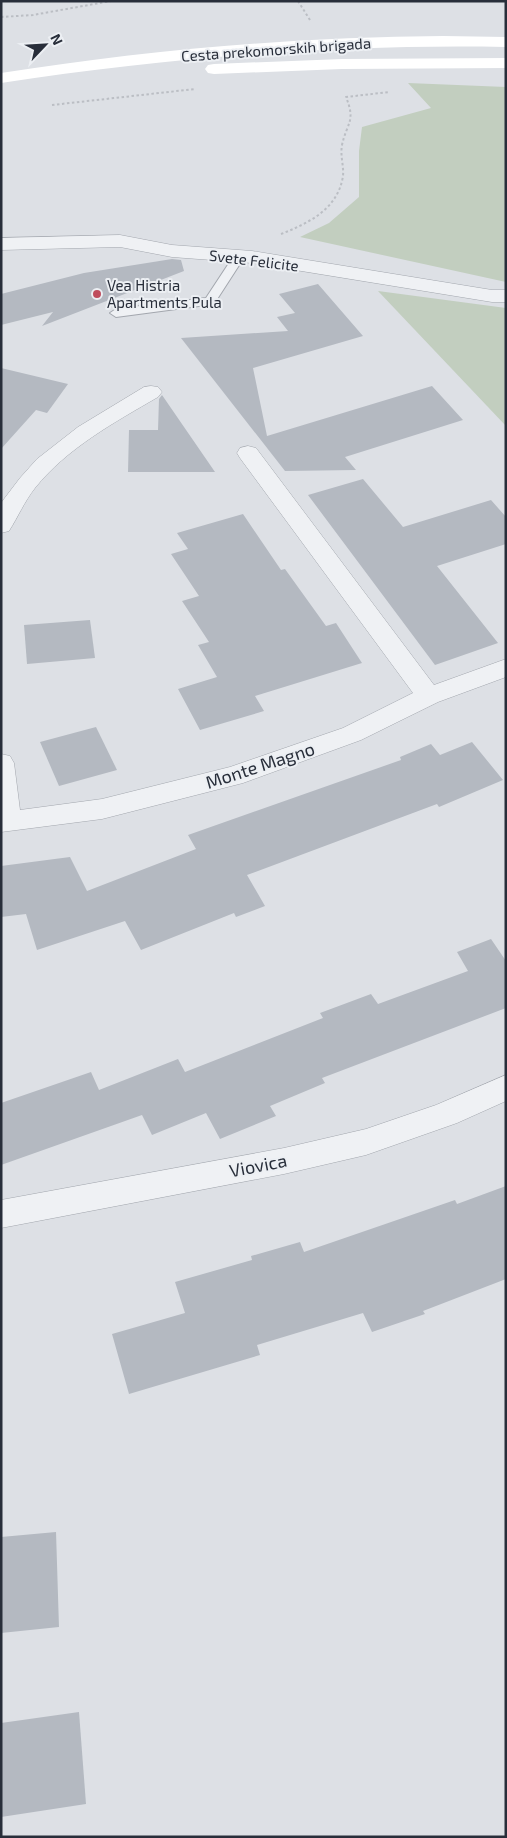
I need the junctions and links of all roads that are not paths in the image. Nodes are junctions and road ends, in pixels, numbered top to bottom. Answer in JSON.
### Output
{"nodes":[{"id":1,"x":506,"y":42,"type":"edge"},
{"id":2,"x":506,"y":63,"type":"edge"},
{"id":3,"x":47,"y":70,"type":"junction"},
{"id":4,"x":1,"y":78,"type":"edge"},
{"id":5,"x":1,"y":244,"type":"edge"},
{"id":6,"x":246,"y":256,"type":"junction"},
{"id":7,"x":506,"y":296,"type":"edge"},
{"id":8,"x":116,"y":313,"type":"dead end"},
{"id":9,"x":151,"y":392,"type":"dead end"},
{"id":10,"x":248,"y":453,"type":"dead end"},
{"id":11,"x":1,"y":526,"type":"edge"},
{"id":12,"x":506,"y":668,"type":"edge"},
{"id":13,"x":429,"y":696,"type":"junction"},
{"id":14,"x":1,"y":763,"type":"edge"},
{"id":15,"x":5,"y":822,"type":"edge"},
{"id":16,"x":506,"y":1087,"type":"edge"},
{"id":17,"x":1,"y":1214,"type":"edge"}],
"edges":[{"from":1,"to":3,"type":"main road","name":"Cesta prekomorskih brigada"},
{"from":2,"to":3,"type":"main road","name":"Cesta prekomorskih brigada"},
{"from":3,"to":4,"type":"main road","name":"Cesta prekomorskih brigada"},
{"from":5,"to":6,"type":"street","name":"Svete Felicite"},
{"from":6,"to":7,"type":"street","name":"Svete Felicite"},
{"from":6,"to":8,"type":"lane"},
{"from":9,"to":11,"type":"street"},
{"from":10,"to":13,"type":"street"},
{"from":12,"to":13,"type":"street","name":"Monte Magno"},
{"from":13,"to":15,"type":"street","name":"Monte Magno"},
{"from":14,"to":15,"type":"street"},
{"from":16,"to":17,"type":"street","name":"Viovica"}]}
